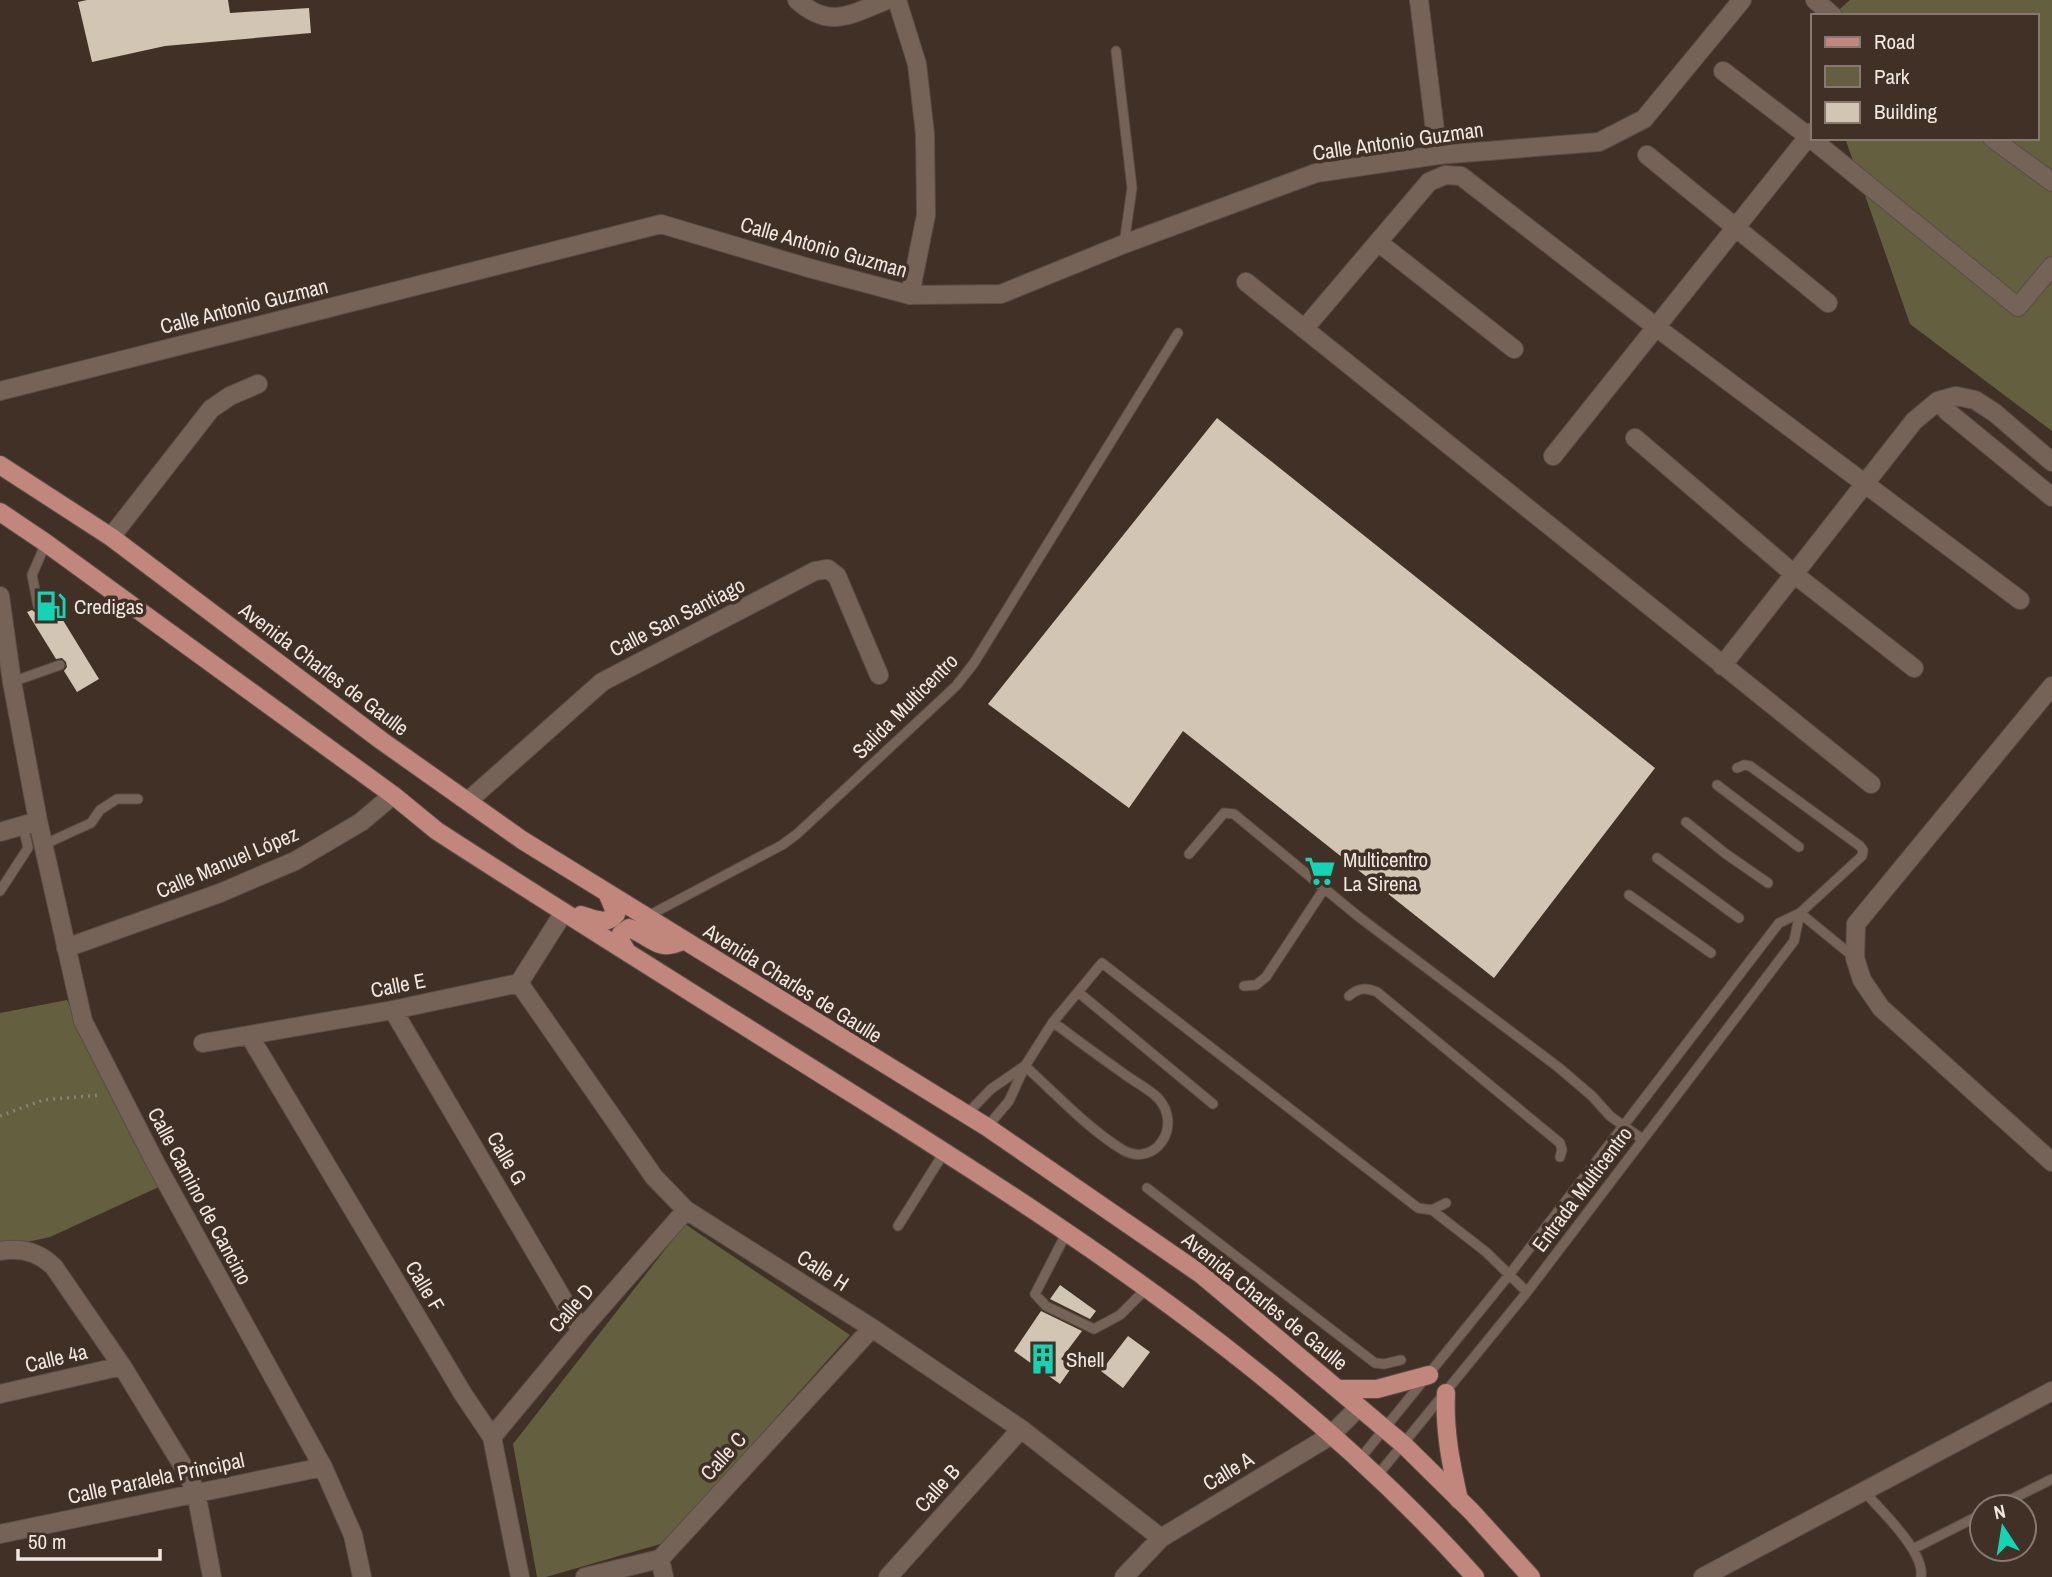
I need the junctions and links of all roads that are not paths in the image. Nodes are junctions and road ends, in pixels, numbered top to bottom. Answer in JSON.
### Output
{"nodes":[{"id":1,"x":797,"y":0,"type":"edge"},
{"id":2,"x":887,"y":0,"type":"edge"},
{"id":3,"x":897,"y":0,"type":"edge"},
{"id":4,"x":1419,"y":0,"type":"edge"},
{"id":5,"x":1742,"y":0,"type":"edge"},
{"id":6,"x":1815,"y":0,"type":"edge"},
{"id":7,"x":1831,"y":14,"type":"edge"},
{"id":8,"x":1116,"y":51,"type":"dead end"},
{"id":9,"x":1723,"y":71,"type":"dead end"},
{"id":10,"x":1811,"y":135,"type":"edge"},
{"id":11,"x":1817,"y":140,"type":"edge"},
{"id":12,"x":1995,"y":140,"type":"edge"},
{"id":13,"x":1437,"y":155,"type":"junction"},
{"id":14,"x":1647,"y":155,"type":"dead end"},
{"id":15,"x":2052,"y":182,"type":"edge"},
{"id":16,"x":1737,"y":227,"type":"junction"},
{"id":17,"x":1378,"y":242,"type":"junction"},
{"id":18,"x":1125,"y":244,"type":"junction"},
{"id":19,"x":2052,"y":266,"type":"edge"},
{"id":20,"x":1246,"y":282,"type":"dead end"},
{"id":21,"x":910,"y":295,"type":"junction"},
{"id":22,"x":1828,"y":303,"type":"dead end"},
{"id":23,"x":1656,"y":327,"type":"junction"},
{"id":24,"x":1304,"y":329,"type":"junction"},
{"id":25,"x":1178,"y":333,"type":"dead end"},
{"id":26,"x":1514,"y":349,"type":"dead end"},
{"id":27,"x":258,"y":384,"type":"dead end"},
{"id":28,"x":0,"y":391,"type":"edge"},
{"id":29,"x":1938,"y":401,"type":"junction"},
{"id":30,"x":1634,"y":438,"type":"dead end"},
{"id":31,"x":1553,"y":456,"type":"dead end"},
{"id":32,"x":2052,"y":462,"type":"edge"},
{"id":33,"x":0,"y":465,"type":"edge"},
{"id":34,"x":1866,"y":483,"type":"junction"},
{"id":35,"x":2052,"y":497,"type":"edge"},
{"id":36,"x":0,"y":512,"type":"edge"},
{"id":37,"x":111,"y":537,"type":"junction"},
{"id":38,"x":46,"y":542,"type":"junction"},
{"id":39,"x":1794,"y":575,"type":"junction"},
{"id":40,"x":0,"y":596,"type":"edge"},
{"id":41,"x":2020,"y":600,"type":"dead end"},
{"id":42,"x":38,"y":606,"type":"dead end"},
{"id":43,"x":60,"y":665,"type":"dead end"},
{"id":44,"x":1722,"y":666,"type":"junction"},
{"id":45,"x":1914,"y":667,"type":"dead end"},
{"id":46,"x":879,"y":675,"type":"dead end"},
{"id":47,"x":6,"y":683,"type":"edge"},
{"id":48,"x":2052,"y":686,"type":"edge"},
{"id":49,"x":1737,"y":768,"type":"dead end"},
{"id":50,"x":1871,"y":784,"type":"dead end"},
{"id":51,"x":1717,"y":785,"type":"dead end"},
{"id":52,"x":393,"y":795,"type":"junction"},
{"id":53,"x":138,"y":799,"type":"dead end"},
{"id":54,"x":468,"y":801,"type":"junction"},
{"id":55,"x":1686,"y":822,"type":"dead end"},
{"id":56,"x":30,"y":823,"type":"junction"},
{"id":57,"x":0,"y":832,"type":"edge"},
{"id":58,"x":43,"y":845,"type":"junction"},
{"id":59,"x":1799,"y":847,"type":"dead end"},
{"id":60,"x":1189,"y":854,"type":"dead end"},
{"id":61,"x":1657,"y":858,"type":"dead end"},
{"id":62,"x":1768,"y":883,"type":"dead end"},
{"id":63,"x":1324,"y":889,"type":"junction"},
{"id":64,"x":0,"y":891,"type":"edge"},
{"id":65,"x":608,"y":895,"type":"junction"},
{"id":66,"x":1629,"y":895,"type":"dead end"},
{"id":67,"x":564,"y":912,"type":"junction"},
{"id":68,"x":1800,"y":914,"type":"junction"},
{"id":69,"x":644,"y":918,"type":"junction"},
{"id":70,"x":1740,"y":918,"type":"dead end"},
{"id":71,"x":682,"y":941,"type":"junction"},
{"id":72,"x":66,"y":948,"type":"junction"},
{"id":73,"x":626,"y":950,"type":"junction"},
{"id":74,"x":1711,"y":953,"type":"dead end"},
{"id":75,"x":1854,"y":958,"type":"junction"},
{"id":76,"x":519,"y":983,"type":"junction"},
{"id":77,"x":1244,"y":986,"type":"dead end"},
{"id":78,"x":1078,"y":992,"type":"junction"},
{"id":79,"x":1349,"y":996,"type":"dead end"},
{"id":80,"x":393,"y":1010,"type":"junction"},
{"id":81,"x":1054,"y":1022,"type":"junction"},
{"id":82,"x":249,"y":1035,"type":"junction"},
{"id":83,"x":203,"y":1043,"type":"dead end"},
{"id":84,"x":1025,"y":1066,"type":"junction"},
{"id":85,"x":1213,"y":1104,"type":"dead end"},
{"id":86,"x":967,"y":1115,"type":"junction"},
{"id":87,"x":1624,"y":1125,"type":"junction"},
{"id":88,"x":987,"y":1127,"type":"junction"},
{"id":89,"x":1642,"y":1139,"type":"junction"},
{"id":90,"x":944,"y":1152,"type":"junction"},
{"id":91,"x":1560,"y":1157,"type":"dead end"},
{"id":92,"x":2052,"y":1162,"type":"edge"},
{"id":93,"x":1147,"y":1188,"type":"dead end"},
{"id":94,"x":1446,"y":1203,"type":"dead end"},
{"id":95,"x":686,"y":1210,"type":"junction"},
{"id":96,"x":1432,"y":1210,"type":"junction"},
{"id":97,"x":898,"y":1226,"type":"dead end"},
{"id":98,"x":1067,"y":1232,"type":"junction"},
{"id":99,"x":0,"y":1251,"type":"edge"},
{"id":100,"x":1509,"y":1275,"type":"junction"},
{"id":101,"x":1147,"y":1288,"type":"junction"},
{"id":102,"x":1527,"y":1292,"type":"junction"},
{"id":103,"x":872,"y":1328,"type":"junction"},
{"id":104,"x":581,"y":1330,"type":"junction"},
{"id":105,"x":1401,"y":1360,"type":"dead end"},
{"id":106,"x":122,"y":1366,"type":"junction"},
{"id":107,"x":1429,"y":1375,"type":"junction"},
{"id":108,"x":1338,"y":1389,"type":"junction"},
{"id":109,"x":2052,"y":1391,"type":"edge"},
{"id":110,"x":1446,"y":1393,"type":"junction"},
{"id":111,"x":0,"y":1394,"type":"edge"},
{"id":112,"x":1359,"y":1407,"type":"junction"},
{"id":113,"x":1021,"y":1429,"type":"junction"},
{"id":114,"x":1386,"y":1429,"type":"junction"},
{"id":115,"x":1330,"y":1436,"type":"junction"},
{"id":116,"x":492,"y":1437,"type":"junction"},
{"id":117,"x":1404,"y":1446,"type":"junction"},
{"id":118,"x":1359,"y":1460,"type":"junction"},
{"id":119,"x":323,"y":1467,"type":"junction"},
{"id":120,"x":1377,"y":1476,"type":"junction"},
{"id":121,"x":2052,"y":1479,"type":"edge"},
{"id":122,"x":1864,"y":1491,"type":"junction"},
{"id":123,"x":196,"y":1492,"type":"junction"},
{"id":124,"x":2024,"y":1493,"type":"edge"},
{"id":125,"x":1459,"y":1500,"type":"junction"},
{"id":126,"x":1968,"y":1521,"type":"edge"},
{"id":127,"x":0,"y":1534,"type":"edge"},
{"id":128,"x":1161,"y":1538,"type":"junction"},
{"id":129,"x":1913,"y":1549,"type":"junction"},
{"id":130,"x":660,"y":1559,"type":"junction"},
{"id":131,"x":212,"y":1577,"type":"edge"},
{"id":132,"x":362,"y":1577,"type":"edge"},
{"id":133,"x":520,"y":1577,"type":"edge"},
{"id":134,"x":585,"y":1577,"type":"edge"},
{"id":135,"x":664,"y":1577,"type":"edge"},
{"id":136,"x":888,"y":1577,"type":"edge"},
{"id":137,"x":1124,"y":1577,"type":"edge"},
{"id":138,"x":1475,"y":1577,"type":"edge"},
{"id":139,"x":1531,"y":1577,"type":"edge"},
{"id":140,"x":1703,"y":1577,"type":"edge"},
{"id":141,"x":1921,"y":1577,"type":"edge"}],
"edges":[{"from":1,"to":2,"type":"street"},
{"from":3,"to":21,"type":"street"},
{"from":4,"to":13,"type":"street"},
{"from":5,"to":13,"type":"street","name":"Calle Antonio Guzman"},
{"from":6,"to":7,"type":"street"},
{"from":8,"to":18,"type":"lane"},
{"from":9,"to":10,"type":"street"},
{"from":10,"to":16,"type":"street"},
{"from":11,"to":19,"type":"street"},
{"from":12,"to":15,"type":"street"},
{"from":13,"to":18,"type":"street","name":"Calle Antonio Guzman"},
{"from":14,"to":16,"type":"street"},
{"from":16,"to":22,"type":"street"},
{"from":16,"to":23,"type":"street"},
{"from":17,"to":23,"type":"street"},
{"from":17,"to":24,"type":"street"},
{"from":17,"to":26,"type":"street"},
{"from":18,"to":21,"type":"street","name":"Calle Antonio Guzman"},
{"from":20,"to":24,"type":"street"},
{"from":21,"to":28,"type":"street","name":"Calle Antonio Guzman"},
{"from":23,"to":31,"type":"street"},
{"from":23,"to":34,"type":"street"},
{"from":24,"to":44,"type":"street"},
{"from":25,"to":69,"type":"lane","name":"Salida Multicentro"},
{"from":27,"to":37,"type":"street"},
{"from":29,"to":32,"type":"street"},
{"from":29,"to":34,"type":"street"},
{"from":29,"to":35,"type":"street"},
{"from":30,"to":39,"type":"street"},
{"from":33,"to":37,"type":"main road","name":"Avenida Charles de Gaulle"},
{"from":34,"to":39,"type":"street"},
{"from":34,"to":41,"type":"street"},
{"from":36,"to":38,"type":"main road"},
{"from":37,"to":54,"type":"main road","name":"Avenida Charles de Gaulle"},
{"from":38,"to":42,"type":"lane"},
{"from":38,"to":52,"type":"main road"},
{"from":39,"to":44,"type":"street"},
{"from":39,"to":45,"type":"street"},
{"from":40,"to":47,"type":"street","name":"Calle Camino de Cancino"},
{"from":43,"to":47,"type":"lane"},
{"from":44,"to":50,"type":"street"},
{"from":46,"to":54,"type":"street","name":"Calle San Santiago"},
{"from":47,"to":56,"type":"street","name":"Calle Camino de Cancino"},
{"from":48,"to":75,"type":"street"},
{"from":49,"to":68,"type":"lane","name":"Entrada Multicentro"},
{"from":51,"to":59,"type":"lane"},
{"from":52,"to":67,"type":"main road"},
{"from":52,"to":72,"type":"street","name":"Calle Manuel López"},
{"from":53,"to":58,"type":"lane"},
{"from":54,"to":65,"type":"main road","name":"Avenida Charles de Gaulle"},
{"from":55,"to":62,"type":"lane"},
{"from":56,"to":57,"type":"street"},
{"from":56,"to":58,"type":"street","name":"Calle Camino de Cancino"},
{"from":56,"to":64,"type":"lane"},
{"from":58,"to":72,"type":"street","name":"Calle Camino de Cancino"},
{"from":60,"to":63,"type":"lane"},
{"from":61,"to":70,"type":"lane"},
{"from":63,"to":77,"type":"lane"},
{"from":63,"to":87,"type":"lane"},
{"from":65,"to":67,"type":"main road"},
{"from":65,"to":69,"type":"main road","name":"Avenida Charles de Gaulle"},
{"from":66,"to":74,"type":"lane"},
{"from":67,"to":73,"type":"main road"},
{"from":67,"to":76,"type":"street"},
{"from":68,"to":75,"type":"lane"},
{"from":68,"to":87,"type":"lane","name":"Entrada Multicentro"},
{"from":68,"to":89,"type":"lane","name":"Entrada Multicentro"},
{"from":69,"to":71,"type":"main road","name":"Avenida Charles de Gaulle"},
{"from":71,"to":73,"type":"main road"},
{"from":71,"to":86,"type":"main road","name":"Avenida Charles de Gaulle"},
{"from":72,"to":119,"type":"street","name":"Calle Camino de Cancino"},
{"from":73,"to":90,"type":"main road"},
{"from":75,"to":92,"type":"street"},
{"from":76,"to":80,"type":"street","name":"Calle E"},
{"from":76,"to":95,"type":"street","name":"Calle H"},
{"from":78,"to":81,"type":"lane"},
{"from":78,"to":85,"type":"lane"},
{"from":78,"to":96,"type":"lane"},
{"from":79,"to":91,"type":"lane"},
{"from":80,"to":82,"type":"street","name":"Calle E"},
{"from":80,"to":104,"type":"street","name":"Calle G"},
{"from":81,"to":84,"type":"lane"},
{"from":81,"to":84,"type":"lane"},
{"from":82,"to":83,"type":"street","name":"Calle E"},
{"from":82,"to":116,"type":"street","name":"Calle F"},
{"from":84,"to":86,"type":"lane"},
{"from":84,"to":88,"type":"lane"},
{"from":86,"to":88,"type":"main road","name":"Avenida Charles de Gaulle"},
{"from":87,"to":89,"type":"lane"},
{"from":87,"to":100,"type":"lane","name":"Entrada Multicentro"},
{"from":88,"to":108,"type":"main road","name":"Avenida Charles de Gaulle"},
{"from":89,"to":102,"type":"lane","name":"Entrada Multicentro"},
{"from":90,"to":97,"type":"lane"},
{"from":90,"to":98,"type":"main road"},
{"from":93,"to":105,"type":"lane"},
{"from":94,"to":96,"type":"lane"},
{"from":95,"to":103,"type":"street","name":"Calle H"},
{"from":95,"to":104,"type":"street","name":"Calle D"},
{"from":96,"to":100,"type":"lane"},
{"from":98,"to":101,"type":"main road"},
{"from":98,"to":101,"type":"lane"},
{"from":99,"to":106,"type":"street"},
{"from":100,"to":102,"type":"lane"},
{"from":100,"to":107,"type":"lane","name":"Entrada Multicentro"},
{"from":101,"to":115,"type":"main road"},
{"from":102,"to":110,"type":"lane","name":"Entrada Multicentro"},
{"from":103,"to":113,"type":"street","name":"Calle H"},
{"from":103,"to":130,"type":"street","name":"Calle C"},
{"from":104,"to":116,"type":"street","name":"Calle D"},
{"from":106,"to":111,"type":"street","name":"Calle 4a"},
{"from":106,"to":123,"type":"street"},
{"from":107,"to":108,"type":"main road"},
{"from":107,"to":114,"type":"lane","name":"Entrada Multicentro"},
{"from":108,"to":112,"type":"main road","name":"Avenida Charles de Gaulle"},
{"from":109,"to":122,"type":"street"},
{"from":110,"to":117,"type":"lane","name":"Entrada Multicentro"},
{"from":110,"to":125,"type":"main road"},
{"from":112,"to":114,"type":"main road","name":"Avenida Charles de Gaulle"},
{"from":112,"to":115,"type":"street","name":"Calle A"},
{"from":113,"to":128,"type":"street","name":"Calle H"},
{"from":113,"to":136,"type":"street","name":"Calle B"},
{"from":114,"to":117,"type":"main road","name":"Avenida Charles de Gaulle"},
{"from":114,"to":118,"type":"lane","name":"Entrada Multicentro"},
{"from":115,"to":118,"type":"main road"},
{"from":115,"to":128,"type":"street","name":"Calle A"},
{"from":116,"to":133,"type":"street","name":"Calle F"},
{"from":117,"to":120,"type":"lane","name":"Entrada Multicentro"},
{"from":117,"to":125,"type":"main road","name":"Avenida Charles de Gaulle"},
{"from":118,"to":120,"type":"main road"},
{"from":119,"to":123,"type":"street","name":"Calle Paralela Principal"},
{"from":119,"to":132,"type":"street","name":"Calle Camino de Cancino"},
{"from":120,"to":138,"type":"main road"},
{"from":121,"to":124,"type":"lane"},
{"from":122,"to":129,"type":"lane"},
{"from":122,"to":140,"type":"street"},
{"from":123,"to":127,"type":"street","name":"Calle Paralela Principal"},
{"from":123,"to":131,"type":"street"},
{"from":125,"to":139,"type":"main road","name":"Avenida Charles de Gaulle"},
{"from":126,"to":129,"type":"lane"},
{"from":128,"to":137,"type":"street","name":"Calle A"},
{"from":129,"to":141,"type":"lane"},
{"from":130,"to":134,"type":"street"},
{"from":130,"to":135,"type":"street"}]}
